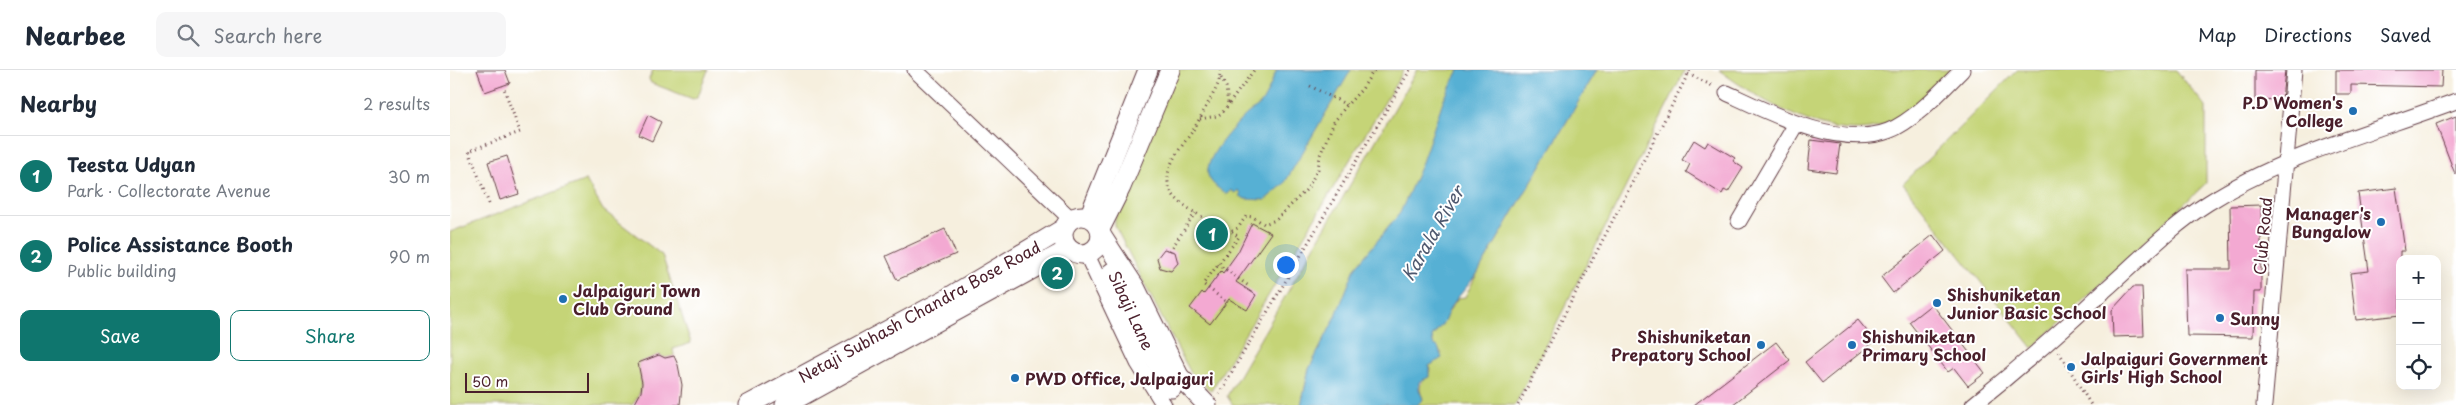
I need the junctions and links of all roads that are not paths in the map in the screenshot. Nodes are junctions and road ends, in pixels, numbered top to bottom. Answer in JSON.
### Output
{"nodes":[{"id":1,"x":915,"y":70,"type":"edge"},
{"id":2,"x":1148,"y":70,"type":"edge"},
{"id":3,"x":1170,"y":70,"type":"edge"},
{"id":4,"x":1962,"y":70,"type":"edge"},
{"id":5,"x":2294,"y":70,"type":"edge"},
{"id":6,"x":1727,"y":93,"type":"road end"},
{"id":7,"x":2456,"y":101,"type":"edge"},
{"id":8,"x":1796,"y":124,"type":"junction"},
{"id":9,"x":2286,"y":164,"type":"junction"},
{"id":10,"x":1739,"y":221,"type":"dead end"},
{"id":11,"x":1084,"y":235,"type":"junction"},
{"id":12,"x":1212,"y":402,"type":"edge"},
{"id":13,"x":748,"y":405,"type":"edge"},
{"id":14,"x":785,"y":405,"type":"edge"},
{"id":15,"x":1164,"y":405,"type":"edge"},
{"id":16,"x":1192,"y":405,"type":"edge"},
{"id":17,"x":1973,"y":405,"type":"edge"},
{"id":18,"x":2264,"y":405,"type":"edge"}],
"edges":[{"from":1,"to":11,"type":"street"},
{"from":2,"to":11,"type":"street"},
{"from":3,"to":11,"type":"street"},
{"from":4,"to":8,"type":"street"},
{"from":5,"to":9,"type":"street","name":"Club Road"},
{"from":6,"to":8,"type":"street"},
{"from":7,"to":9,"type":"street"},
{"from":8,"to":10,"type":"street"},
{"from":9,"to":17,"type":"street"},
{"from":9,"to":18,"type":"street","name":"Club Road"},
{"from":11,"to":12,"type":"street"},
{"from":11,"to":13,"type":"street","name":"Netaji Subhash Chandra Bose Road"},
{"from":11,"to":14,"type":"street","name":"Netaji Subhash Chandra Bose Road"},
{"from":11,"to":15,"type":"street","name":"Sibaji Lane"},
{"from":11,"to":16,"type":"street"}]}
